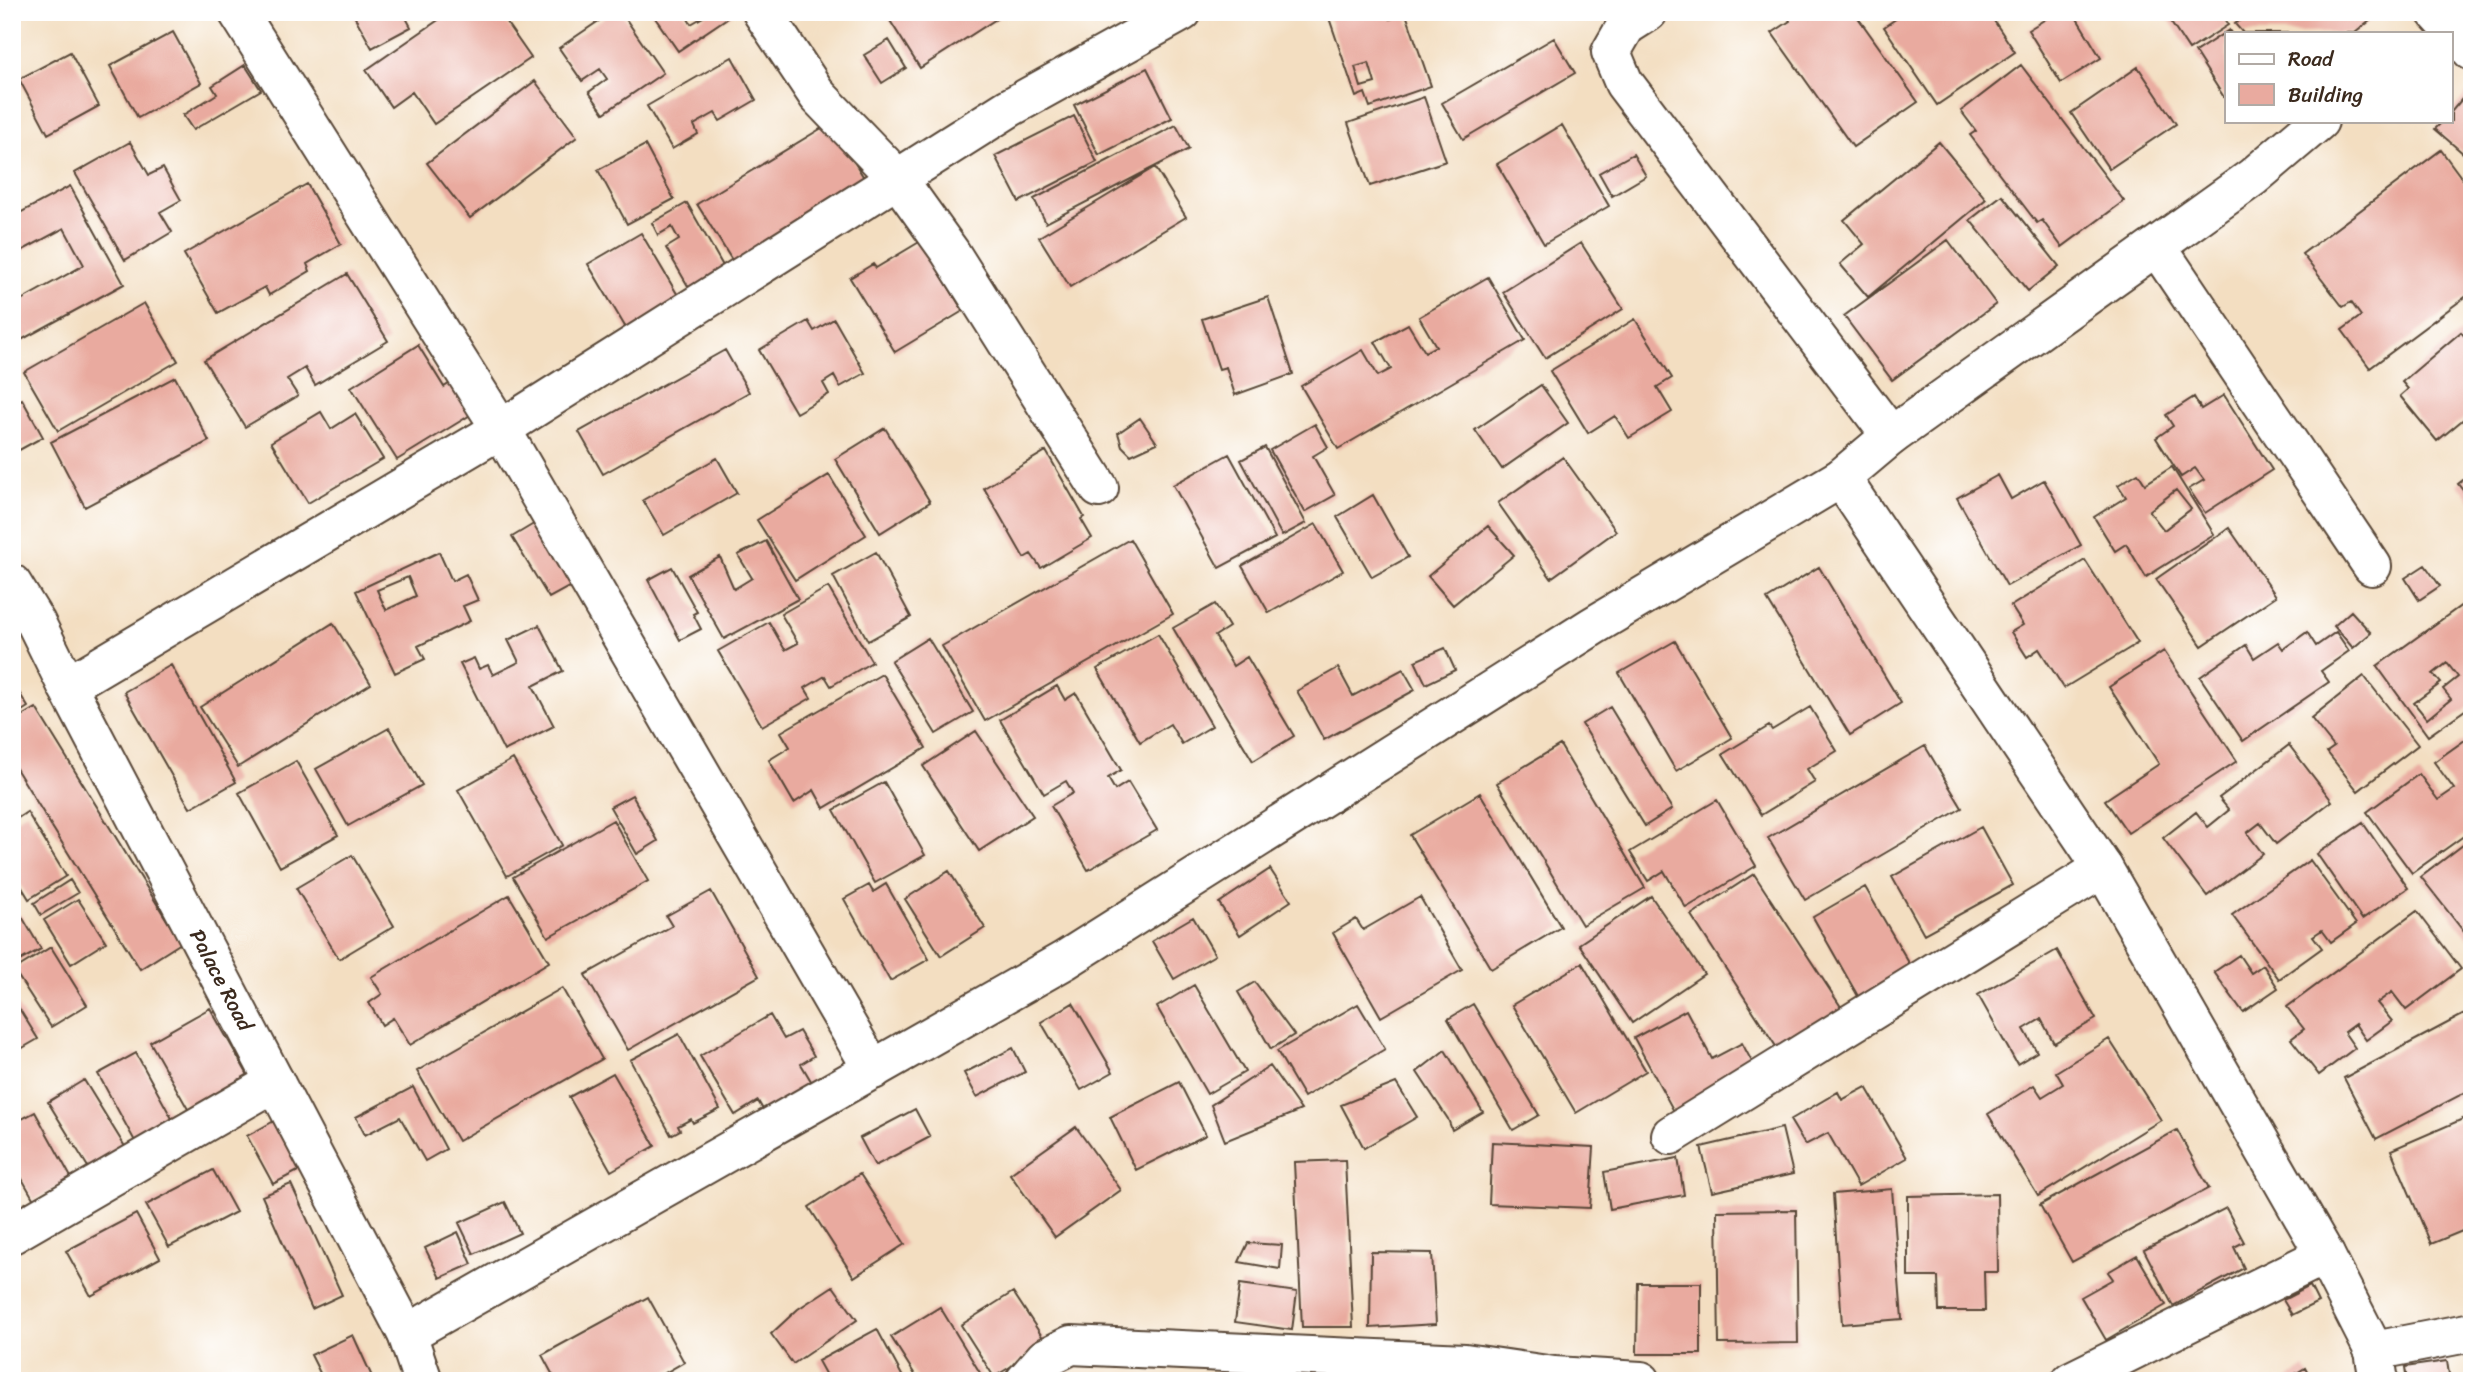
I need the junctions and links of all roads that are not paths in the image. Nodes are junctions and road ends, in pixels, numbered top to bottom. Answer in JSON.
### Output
{"nodes":[{"id":1,"x":238,"y":12,"type":"edge"},
{"id":2,"x":762,"y":12,"type":"edge"},
{"id":3,"x":1182,"y":12,"type":"edge"},
{"id":4,"x":1648,"y":12,"type":"edge"},
{"id":5,"x":2432,"y":21,"type":"edge"},
{"id":6,"x":2447,"y":32,"type":"edge"},
{"id":7,"x":2452,"y":36,"type":"edge"},
{"id":8,"x":2472,"y":51,"type":"edge"},
{"id":9,"x":2318,"y":122,"type":"edge"},
{"id":10,"x":897,"y":178,"type":"junction"},
{"id":11,"x":2157,"y":247,"type":"junction"},
{"id":12,"x":500,"y":429,"type":"junction"},
{"id":13,"x":1891,"y":436,"type":"junction"},
{"id":14,"x":1841,"y":478,"type":"junction"},
{"id":15,"x":1099,"y":488,"type":"dead end"},
{"id":16,"x":2372,"y":566,"type":"dead end"},
{"id":17,"x":12,"y":584,"type":"edge"},
{"id":18,"x":24,"y":632,"type":"edge"},
{"id":19,"x":67,"y":686,"type":"junction"},
{"id":20,"x":2104,"y":868,"type":"junction"},
{"id":21,"x":873,"y":1070,"type":"junction"},
{"id":22,"x":275,"y":1082,"type":"junction"},
{"id":23,"x":1671,"y":1135,"type":"dead end"},
{"id":24,"x":12,"y":1234,"type":"edge"},
{"id":25,"x":2325,"y":1255,"type":"junction"},
{"id":26,"x":2472,"y":1332,"type":"edge"},
{"id":27,"x":407,"y":1334,"type":"junction"},
{"id":28,"x":2376,"y":1366,"type":"edge"},
{"id":29,"x":423,"y":1381,"type":"edge"},
{"id":30,"x":1025,"y":1381,"type":"edge"},
{"id":31,"x":1641,"y":1381,"type":"edge"},
{"id":32,"x":2071,"y":1381,"type":"edge"}],
"edges":[{"from":1,"to":12,"type":"street"},
{"from":2,"to":10,"type":"street"},
{"from":3,"to":10,"type":"street"},
{"from":4,"to":13,"type":"street"},
{"from":5,"to":6,"type":"street"},
{"from":7,"to":8,"type":"street"},
{"from":9,"to":11,"type":"street"},
{"from":10,"to":12,"type":"street"},
{"from":10,"to":15,"type":"street"},
{"from":11,"to":13,"type":"street"},
{"from":11,"to":16,"type":"street"},
{"from":12,"to":19,"type":"street"},
{"from":12,"to":21,"type":"street"},
{"from":13,"to":14,"type":"street"},
{"from":14,"to":20,"type":"street"},
{"from":14,"to":21,"type":"street"},
{"from":17,"to":18,"type":"street","name":"Palace Road"},
{"from":18,"to":19,"type":"street","name":"Palace Road"},
{"from":19,"to":22,"type":"street","name":"Palace Road"},
{"from":20,"to":23,"type":"street"},
{"from":20,"to":25,"type":"street"},
{"from":21,"to":27,"type":"street"},
{"from":22,"to":24,"type":"street"},
{"from":22,"to":27,"type":"street","name":"Palace Road"},
{"from":25,"to":28,"type":"street"},
{"from":25,"to":32,"type":"street"},
{"from":26,"to":28,"type":"street"},
{"from":27,"to":29,"type":"street","name":"Palace Road"},
{"from":30,"to":31,"type":"street"}]}
